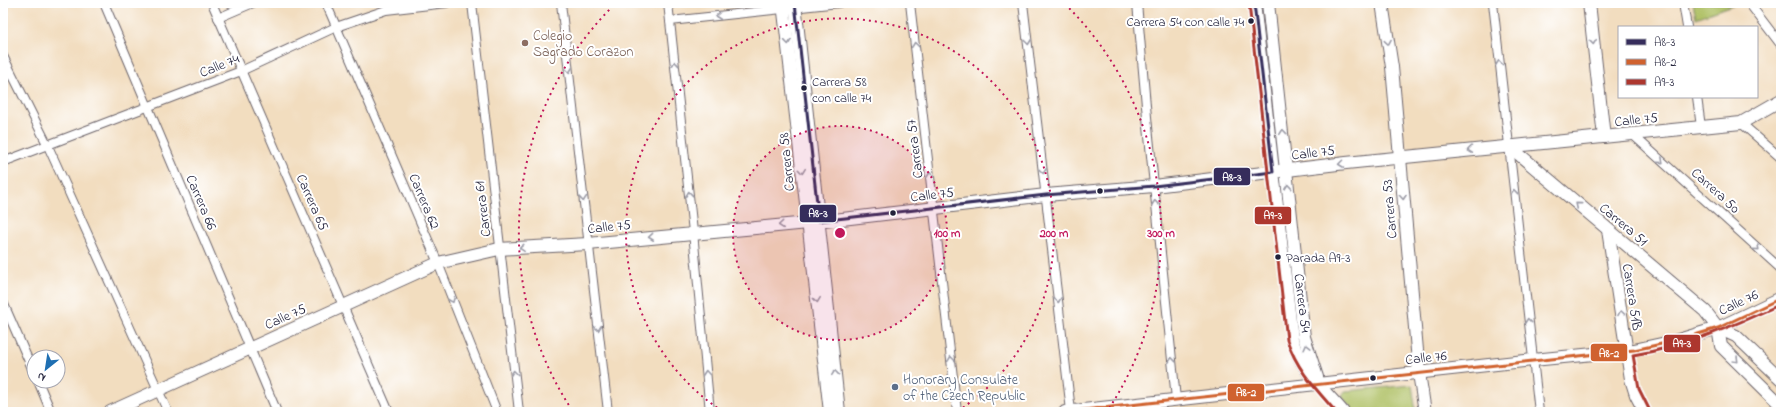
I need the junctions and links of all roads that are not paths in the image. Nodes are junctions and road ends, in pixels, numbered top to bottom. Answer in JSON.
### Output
{"nodes":[{"id":1,"x":104,"y":3,"type":"edge"},
{"id":2,"x":212,"y":3,"type":"edge"},
{"id":3,"x":253,"y":3,"type":"edge"},
{"id":4,"x":326,"y":3,"type":"edge"},
{"id":5,"x":447,"y":3,"type":"edge"},
{"id":6,"x":472,"y":3,"type":"edge"},
{"id":7,"x":561,"y":3,"type":"edge"},
{"id":8,"x":668,"y":3,"type":"edge"},
{"id":9,"x":839,"y":3,"type":"edge"},
{"id":10,"x":910,"y":3,"type":"edge"},
{"id":11,"x":1023,"y":3,"type":"edge"},
{"id":12,"x":1137,"y":3,"type":"edge"},
{"id":13,"x":1254,"y":3,"type":"edge"},
{"id":14,"x":1268,"y":3,"type":"edge"},
{"id":15,"x":1382,"y":3,"type":"edge"},
{"id":16,"x":1493,"y":3,"type":"edge"},
{"id":17,"x":1589,"y":3,"type":"edge"},
{"id":18,"x":1683,"y":3,"type":"edge"},
{"id":19,"x":1750,"y":3,"type":"edge"},
{"id":20,"x":385,"y":6,"type":"edge"},
{"id":21,"x":789,"y":6,"type":"edge"},
{"id":22,"x":218,"y":18,"type":"junction"},
{"id":23,"x":670,"y":21,"type":"junction"},
{"id":24,"x":1687,"y":26,"type":"edge"},
{"id":25,"x":336,"y":27,"type":"junction"},
{"id":26,"x":1781,"y":45,"type":"edge"},
{"id":27,"x":3,"y":56,"type":"edge"},
{"id":28,"x":1274,"y":56,"type":"junction"},
{"id":29,"x":1260,"y":58,"type":"junction"},
{"id":30,"x":241,"y":71,"type":"junction"},
{"id":31,"x":1697,"y":98,"type":"edge"},
{"id":32,"x":1781,"y":100,"type":"edge"},
{"id":33,"x":148,"y":107,"type":"junction"},
{"id":34,"x":1742,"y":123,"type":"junction"},
{"id":35,"x":1701,"y":127,"type":"junction"},
{"id":36,"x":1632,"y":134,"type":"junction"},
{"id":37,"x":1604,"y":137,"type":"junction"},
{"id":38,"x":1539,"y":144,"type":"junction"},
{"id":39,"x":48,"y":146,"type":"junction"},
{"id":40,"x":1509,"y":146,"type":"junction"},
{"id":41,"x":1400,"y":158,"type":"junction"},
{"id":42,"x":1781,"y":158,"type":"edge"},
{"id":43,"x":3,"y":162,"type":"edge"},
{"id":44,"x":1530,"y":165,"type":"junction"},
{"id":45,"x":1286,"y":170,"type":"junction"},
{"id":46,"x":1273,"y":172,"type":"junction"},
{"id":47,"x":1154,"y":186,"type":"junction"},
{"id":48,"x":1046,"y":195,"type":"junction"},
{"id":49,"x":934,"y":209,"type":"junction"},
{"id":50,"x":814,"y":222,"type":"junction"},
{"id":51,"x":1608,"y":230,"type":"junction"},
{"id":52,"x":693,"y":232,"type":"junction"},
{"id":53,"x":588,"y":244,"type":"junction"},
{"id":54,"x":499,"y":249,"type":"junction"},
{"id":55,"x":1632,"y":251,"type":"junction"},
{"id":56,"x":1612,"y":256,"type":"junction"},
{"id":57,"x":438,"y":264,"type":"junction"},
{"id":58,"x":1297,"y":268,"type":"junction"},
{"id":59,"x":1781,"y":269,"type":"edge"},
{"id":60,"x":1283,"y":270,"type":"junction"},
{"id":61,"x":1781,"y":298,"type":"edge"},
{"id":62,"x":3,"y":302,"type":"edge"},
{"id":63,"x":344,"y":306,"type":"junction"},
{"id":64,"x":1718,"y":328,"type":"junction"},
{"id":65,"x":827,"y":343,"type":"junction"},
{"id":66,"x":250,"y":349,"type":"junction"},
{"id":67,"x":1627,"y":351,"type":"junction"},
{"id":68,"x":26,"y":355,"type":"edge"},
{"id":69,"x":1533,"y":360,"type":"junction"},
{"id":70,"x":1419,"y":373,"type":"junction"},
{"id":71,"x":1781,"y":379,"type":"edge"},
{"id":72,"x":1319,"y":384,"type":"junction"},
{"id":73,"x":1300,"y":386,"type":"junction"},
{"id":74,"x":41,"y":389,"type":"edge"},
{"id":75,"x":159,"y":390,"type":"junction"},
{"id":76,"x":1176,"y":399,"type":"junction"},
{"id":77,"x":1779,"y":400,"type":"edge"},
{"id":78,"x":1341,"y":409,"type":"edge"},
{"id":79,"x":51,"y":412,"type":"edge"},
{"id":80,"x":110,"y":412,"type":"edge"},
{"id":81,"x":168,"y":412,"type":"edge"},
{"id":82,"x":277,"y":412,"type":"edge"},
{"id":83,"x":389,"y":412,"type":"edge"},
{"id":84,"x":497,"y":412,"type":"edge"},
{"id":85,"x":519,"y":412,"type":"edge"},
{"id":86,"x":608,"y":412,"type":"edge"},
{"id":87,"x":710,"y":412,"type":"edge"},
{"id":88,"x":830,"y":412,"type":"edge"},
{"id":89,"x":840,"y":412,"type":"edge"},
{"id":90,"x":957,"y":412,"type":"edge"},
{"id":91,"x":1068,"y":412,"type":"edge"},
{"id":92,"x":1425,"y":412,"type":"edge"},
{"id":93,"x":1539,"y":412,"type":"edge"},
{"id":94,"x":1645,"y":412,"type":"edge"}],
"edges":[{"from":1,"to":33,"type":"street","name":"Carrera 66"},
{"from":2,"to":22,"type":"street","name":"Carrera 65"},
{"from":3,"to":22,"type":"street"},
{"from":4,"to":25,"type":"street","name":"Carrera 62"},
{"from":5,"to":20,"type":"street","name":"Calle 74"},
{"from":6,"to":54,"type":"street","name":"Carrera 61"},
{"from":7,"to":53,"type":"street","one_way":true},
{"from":8,"to":23,"type":"street"},
{"from":9,"to":21,"type":"street"},
{"from":49,"to":10,"type":"street","name":"Carrera 57","one_way":true},
{"from":11,"to":48,"type":"street","one_way":true},
{"from":12,"to":47,"type":"street"},
{"from":13,"to":29,"type":"street","name":"Carrera 54"},
{"from":14,"to":28,"type":"street","name":"Carrera 54"},
{"from":15,"to":41,"type":"street","name":"Carrera 53","one_way":true},
{"from":40,"to":16,"type":"street","one_way":true},
{"from":17,"to":37,"type":"street","one_way":true},
{"from":18,"to":24,"type":"street"},
{"from":19,"to":26,"type":"street"},
{"from":20,"to":25,"type":"street","name":"Calle 74"},
{"from":21,"to":23,"type":"street","one_way":true},
{"from":21,"to":50,"type":"street","name":"Carrera 58"},
{"from":22,"to":30,"type":"street","name":"Carrera 65"},
{"from":52,"to":23,"type":"street","one_way":true},
{"from":25,"to":30,"type":"street","name":"Calle 74"},
{"from":25,"to":57,"type":"street","name":"Carrera 62"},
{"from":27,"to":39,"type":"street"},
{"from":28,"to":29,"type":"street"},
{"from":45,"to":28,"type":"street","name":"Carrera 54","one_way":true},
{"from":29,"to":46,"type":"street","name":"Carrera 54"},
{"from":30,"to":33,"type":"street","name":"Calle 74"},
{"from":30,"to":63,"type":"street","name":"Carrera 65"},
{"from":31,"to":35,"type":"street"},
{"from":32,"to":34,"type":"street","name":"Calle 75"},
{"from":33,"to":39,"type":"street","name":"Calle 74"},
{"from":33,"to":66,"type":"street","name":"Carrera 66"},
{"from":34,"to":35,"type":"street","name":"Calle 75"},
{"from":34,"to":42,"type":"street"},
{"from":35,"to":36,"type":"street","name":"Calle 75"},
{"from":36,"to":37,"type":"street","name":"Calle 75"},
{"from":36,"to":59,"type":"street","name":"Carrera 50","one_way":true},
{"from":37,"to":38,"type":"street","name":"Calle 75"},
{"from":38,"to":40,"type":"street","name":"Calle 75"},
{"from":38,"to":44,"type":"street"},
{"from":39,"to":43,"type":"street","name":"Calle 74"},
{"from":39,"to":75,"type":"street"},
{"from":40,"to":41,"type":"street","name":"Calle 75","one_way":true},
{"from":40,"to":44,"type":"street","name":"Carrera 51"},
{"from":69,"to":40,"type":"street","one_way":true},
{"from":41,"to":45,"type":"street","name":"Calle 75","one_way":true},
{"from":41,"to":70,"type":"street","name":"Carrera 53","one_way":true},
{"from":51,"to":44,"type":"street","name":"Carrera 51","one_way":true},
{"from":45,"to":46,"type":"street","name":"Calle 75"},
{"from":58,"to":45,"type":"street","name":"Carrera 54","one_way":true},
{"from":46,"to":47,"type":"street","name":"Calle 75"},
{"from":46,"to":60,"type":"street","name":"Carrera 54"},
{"from":47,"to":48,"type":"street","name":"Calle 75"},
{"from":76,"to":47,"type":"street","one_way":true},
{"from":48,"to":49,"type":"street","name":"Calle 75"},
{"from":48,"to":91,"type":"street","one_way":true},
{"from":49,"to":50,"type":"street","name":"Calle 75"},
{"from":90,"to":49,"type":"street","name":"Carrera 57","one_way":true},
{"from":50,"to":52,"type":"street","name":"Calle 75","one_way":true},
{"from":50,"to":65,"type":"street","name":"Carrera 58"},
{"from":51,"to":55,"type":"street","name":"Carrera 51"},
{"from":51,"to":56,"type":"street","name":"Carrera 51B"},
{"from":52,"to":53,"type":"street","name":"Calle 75","one_way":true},
{"from":87,"to":52,"type":"street","one_way":true},
{"from":53,"to":54,"type":"street","name":"Calle 75","one_way":true},
{"from":53,"to":86,"type":"street","one_way":true},
{"from":54,"to":57,"type":"street","name":"Calle 75"},
{"from":85,"to":54,"type":"street","name":"Carrera 61","one_way":true},
{"from":55,"to":56,"type":"street"},
{"from":55,"to":64,"type":"street","name":"Carrera 51"},
{"from":67,"to":56,"type":"street","name":"Carrera 51B","one_way":true},
{"from":57,"to":63,"type":"street","name":"Calle 75"},
{"from":57,"to":84,"type":"street","name":"Carrera 62","one_way":true},
{"from":58,"to":60,"type":"street"},
{"from":72,"to":58,"type":"street","name":"Carrera 54","one_way":true},
{"from":60,"to":72,"type":"street","name":"Carrera 54"},
{"from":61,"to":64,"type":"street","name":"Calle 76"},
{"from":62,"to":68,"type":"street"},
{"from":63,"to":66,"type":"street","name":"Calle 75"},
{"from":63,"to":83,"type":"street","name":"Carrera 65"},
{"from":64,"to":67,"type":"street","name":"Calle 76"},
{"from":64,"to":71,"type":"street","name":"Carrera 51"},
{"from":64,"to":77,"type":"street","name":"Carrera 51","one_way":true},
{"from":65,"to":88,"type":"street","name":"Carrera 58"},
{"from":89,"to":65,"type":"street","name":"Carrera 58","one_way":true},
{"from":66,"to":75,"type":"street","name":"Calle 75"},
{"from":66,"to":82,"type":"street","name":"Carrera 66"},
{"from":67,"to":69,"type":"street","name":"Calle 76"},
{"from":67,"to":94,"type":"street","name":"Carrera 51B"},
{"from":69,"to":70,"type":"street","name":"Calle 76"},
{"from":69,"to":93,"type":"street"},
{"from":70,"to":72,"type":"street","name":"Calle 76"},
{"from":70,"to":92,"type":"street","name":"Carrera 53"},
{"from":72,"to":73,"type":"street","name":"Calle 76"},
{"from":72,"to":78,"type":"street","name":"Carrera 54"},
{"from":73,"to":76,"type":"street","name":"Calle 76"},
{"from":73,"to":78,"type":"street"},
{"from":74,"to":79,"type":"street"},
{"from":75,"to":80,"type":"street","name":"Calle 75"},
{"from":75,"to":81,"type":"street"},
{"from":76,"to":91,"type":"street","name":"Calle 76"}]}
